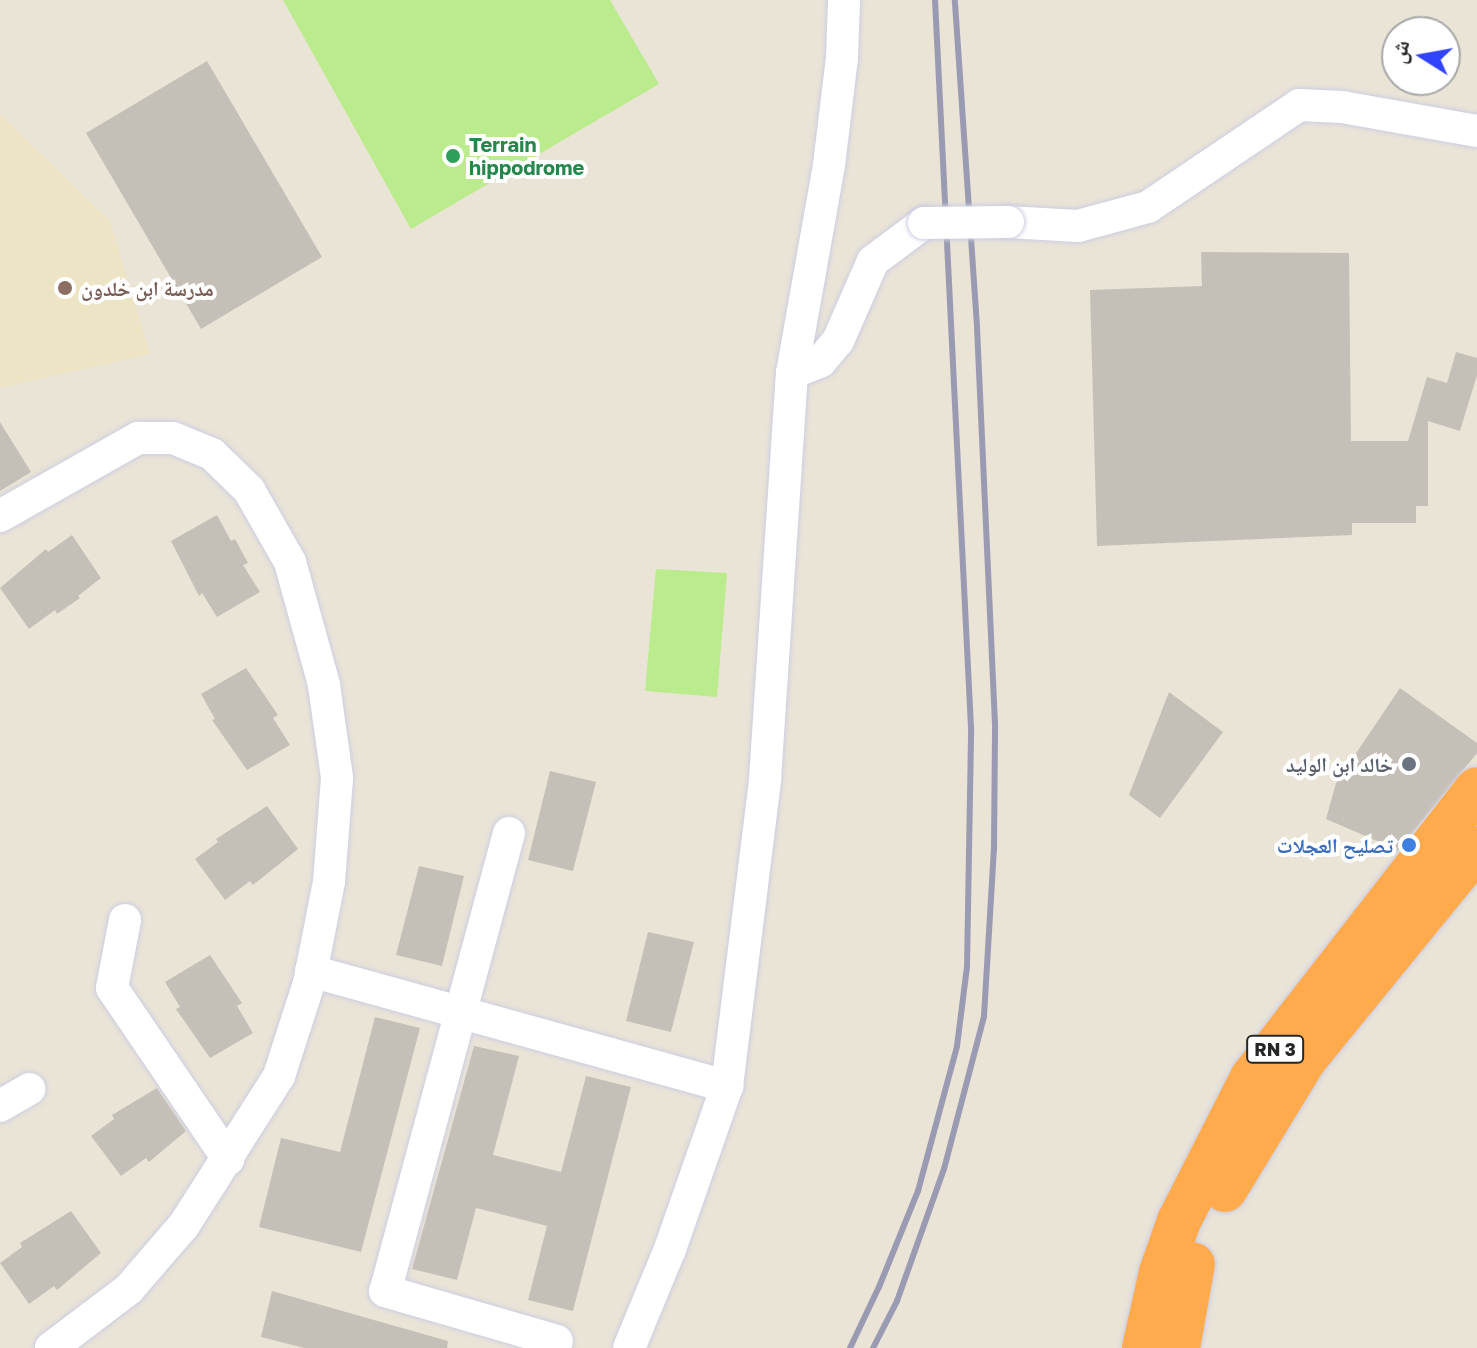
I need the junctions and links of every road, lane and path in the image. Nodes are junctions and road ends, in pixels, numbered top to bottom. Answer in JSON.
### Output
{"nodes":[{"id":1,"x":844,"y":0,"type":"edge"},
{"id":2,"x":1477,"y":131,"type":"edge"},
{"id":3,"x":792,"y":373,"type":"junction"},
{"id":4,"x":0,"y":516,"type":"edge"},
{"id":5,"x":1477,"y":789,"type":"edge"},
{"id":6,"x":509,"y":833,"type":"dead end"},
{"id":7,"x":1477,"y":848,"type":"edge"},
{"id":8,"x":125,"y":920,"type":"dead end"},
{"id":9,"x":311,"y":971,"type":"junction"},
{"id":10,"x":460,"y":1012,"type":"junction"},
{"id":11,"x":727,"y":1086,"type":"junction"},
{"id":12,"x":29,"y":1089,"type":"dead end"},
{"id":13,"x":0,"y":1106,"type":"edge"},
{"id":14,"x":228,"y":1159,"type":"junction"},
{"id":15,"x":557,"y":1341,"type":"dead end"},
{"id":16,"x":51,"y":1348,"type":"edge"},
{"id":17,"x":629,"y":1348,"type":"edge"},
{"id":18,"x":1144,"y":1348,"type":"edge"},
{"id":19,"x":1178,"y":1348,"type":"edge"}],
"edges":[{"from":1,"to":3,"type":"street"},
{"from":2,"to":3,"type":"street","bridge":true},
{"from":3,"to":11,"type":"street"},
{"from":4,"to":9,"type":"street"},
{"from":5,"to":18,"type":"highway","number":"RN 3"},
{"from":6,"to":10,"type":"street"},
{"from":7,"to":19,"type":"highway","number":"RN 3"},
{"from":8,"to":14,"type":"street"},
{"from":9,"to":10,"type":"street"},
{"from":9,"to":14,"type":"street"},
{"from":10,"to":11,"type":"street"},
{"from":10,"to":15,"type":"street"},
{"from":11,"to":17,"type":"street"},
{"from":12,"to":13,"type":"street"},
{"from":14,"to":16,"type":"street"}]}
